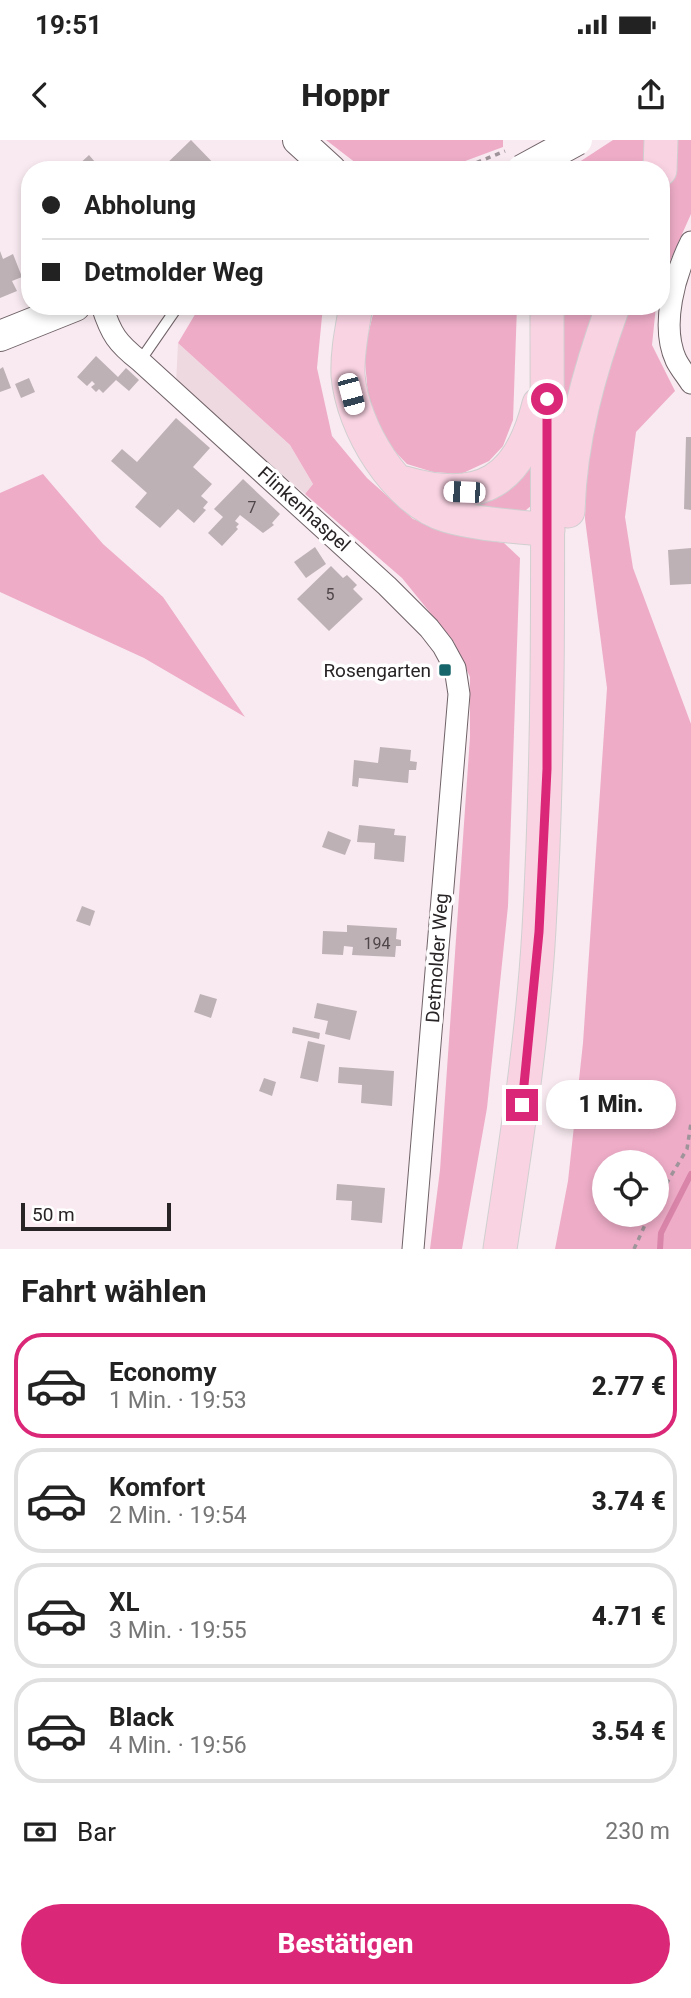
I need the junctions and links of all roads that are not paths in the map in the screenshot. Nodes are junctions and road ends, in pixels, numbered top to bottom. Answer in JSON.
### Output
{"nodes":[{"id":1,"x":298,"y":140,"type":"edge"},
{"id":2,"x":546,"y":140,"type":"edge"},
{"id":3,"x":577,"y":140,"type":"edge"},
{"id":4,"x":661,"y":140,"type":"edge"},
{"id":5,"x":321,"y":161,"type":"edge"},
{"id":6,"x":538,"y":161,"type":"edge"},
{"id":7,"x":546,"y":161,"type":"edge"},
{"id":8,"x":660,"y":161,"type":"edge"},
{"id":9,"x":691,"y":242,"type":"edge"},
{"id":10,"x":52,"y":315,"type":"edge"},
{"id":11,"x":105,"y":315,"type":"edge"},
{"id":12,"x":172,"y":315,"type":"edge"},
{"id":13,"x":354,"y":315,"type":"edge"},
{"id":14,"x":547,"y":315,"type":"edge"},
{"id":15,"x":609,"y":315,"type":"edge"},
{"id":16,"x":0,"y":336,"type":"edge"},
{"id":17,"x":141,"y":361,"type":"junction"},
{"id":18,"x":547,"y":373,"type":"junction"},
{"id":19,"x":691,"y":383,"type":"edge"},
{"id":20,"x":399,"y":482,"type":"junction"},
{"id":21,"x":548,"y":530,"type":"junction"},
{"id":22,"x":548,"y":633,"type":"junction"},
{"id":23,"x":455,"y":668,"type":"joint"},
{"id":24,"x":413,"y":1249,"type":"edge"},
{"id":25,"x":500,"y":1249,"type":"edge"}],
"edges":[{"from":1,"to":5,"type":"street"},
{"from":2,"to":7,"type":"main road"},
{"from":3,"to":6,"type":"street","bridge":true},
{"from":4,"to":8,"type":"main road"},
{"from":9,"to":19,"type":"street"},
{"from":10,"to":16,"type":"street"},
{"from":11,"to":17,"type":"street","name":"Flinkenhaspel"},
{"from":12,"to":17,"type":"lane"},
{"from":13,"to":20,"type":"main road"},
{"from":14,"to":18,"type":"main road"},
{"from":15,"to":22,"type":"main road"},
{"from":17,"to":23,"type":"street","name":"Flinkenhaspel"},
{"from":18,"to":20,"type":"main road"},
{"from":18,"to":21,"type":"main road"},
{"from":20,"to":21,"type":"main road"},
{"from":21,"to":22,"type":"main road"},
{"from":22,"to":25,"type":"main road"},
{"from":23,"to":24,"type":"street","name":"Detmolder Weg"}]}
